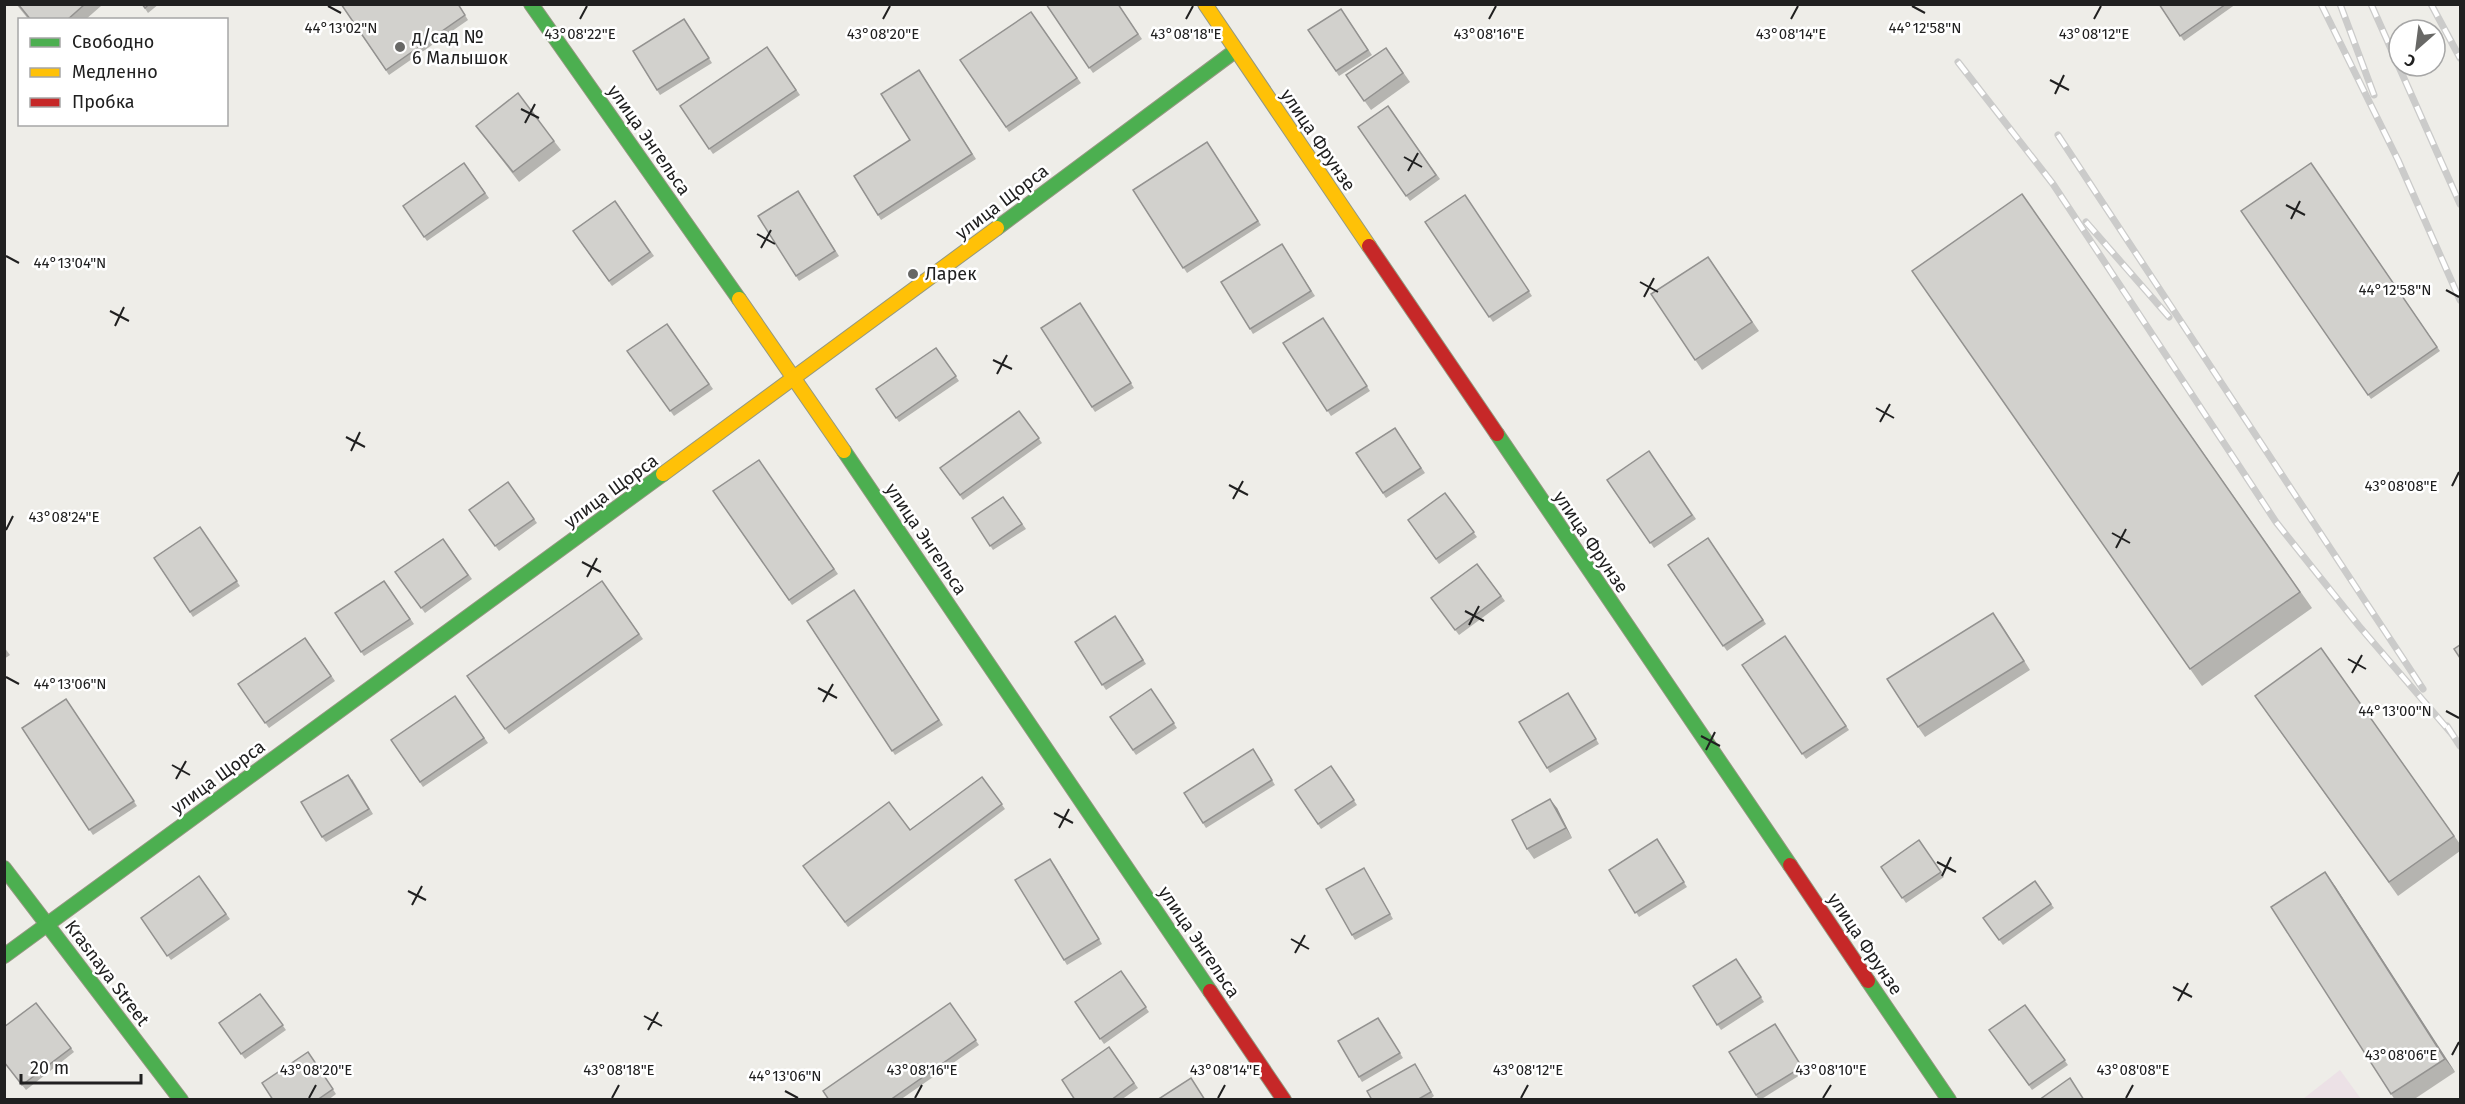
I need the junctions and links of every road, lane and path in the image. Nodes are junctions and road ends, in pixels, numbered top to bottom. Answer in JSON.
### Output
{"nodes":[{"id":1,"x":531,"y":4,"type":"edge"},
{"id":2,"x":1204,"y":4,"type":"edge"},
{"id":3,"x":1235,"y":51,"type":"junction"},
{"id":4,"x":795,"y":378,"type":"junction"},
{"id":5,"x":4,"y":868,"type":"edge"},
{"id":6,"x":48,"y":924,"type":"junction"},
{"id":7,"x":4,"y":956,"type":"edge"},
{"id":8,"x":181,"y":1100,"type":"edge"},
{"id":9,"x":1284,"y":1100,"type":"edge"},
{"id":10,"x":1949,"y":1100,"type":"edge"}],
"edges":[{"from":1,"to":4,"type":"street","name":"улица Энгельса"},
{"from":2,"to":3,"type":"street","name":"улица Фрунзе"},
{"from":3,"to":4,"type":"street","name":"улица Щорса"},
{"from":3,"to":10,"type":"street","name":"улица Фрунзе"},
{"from":4,"to":6,"type":"street","name":"улица Щорса"},
{"from":4,"to":9,"type":"street","name":"улица Энгельса"},
{"from":5,"to":6,"type":"street","name":"Krasnaya Street"},
{"from":6,"to":7,"type":"street","name":"улица Щорса"},
{"from":6,"to":8,"type":"street","name":"Krasnaya Street"}]}
